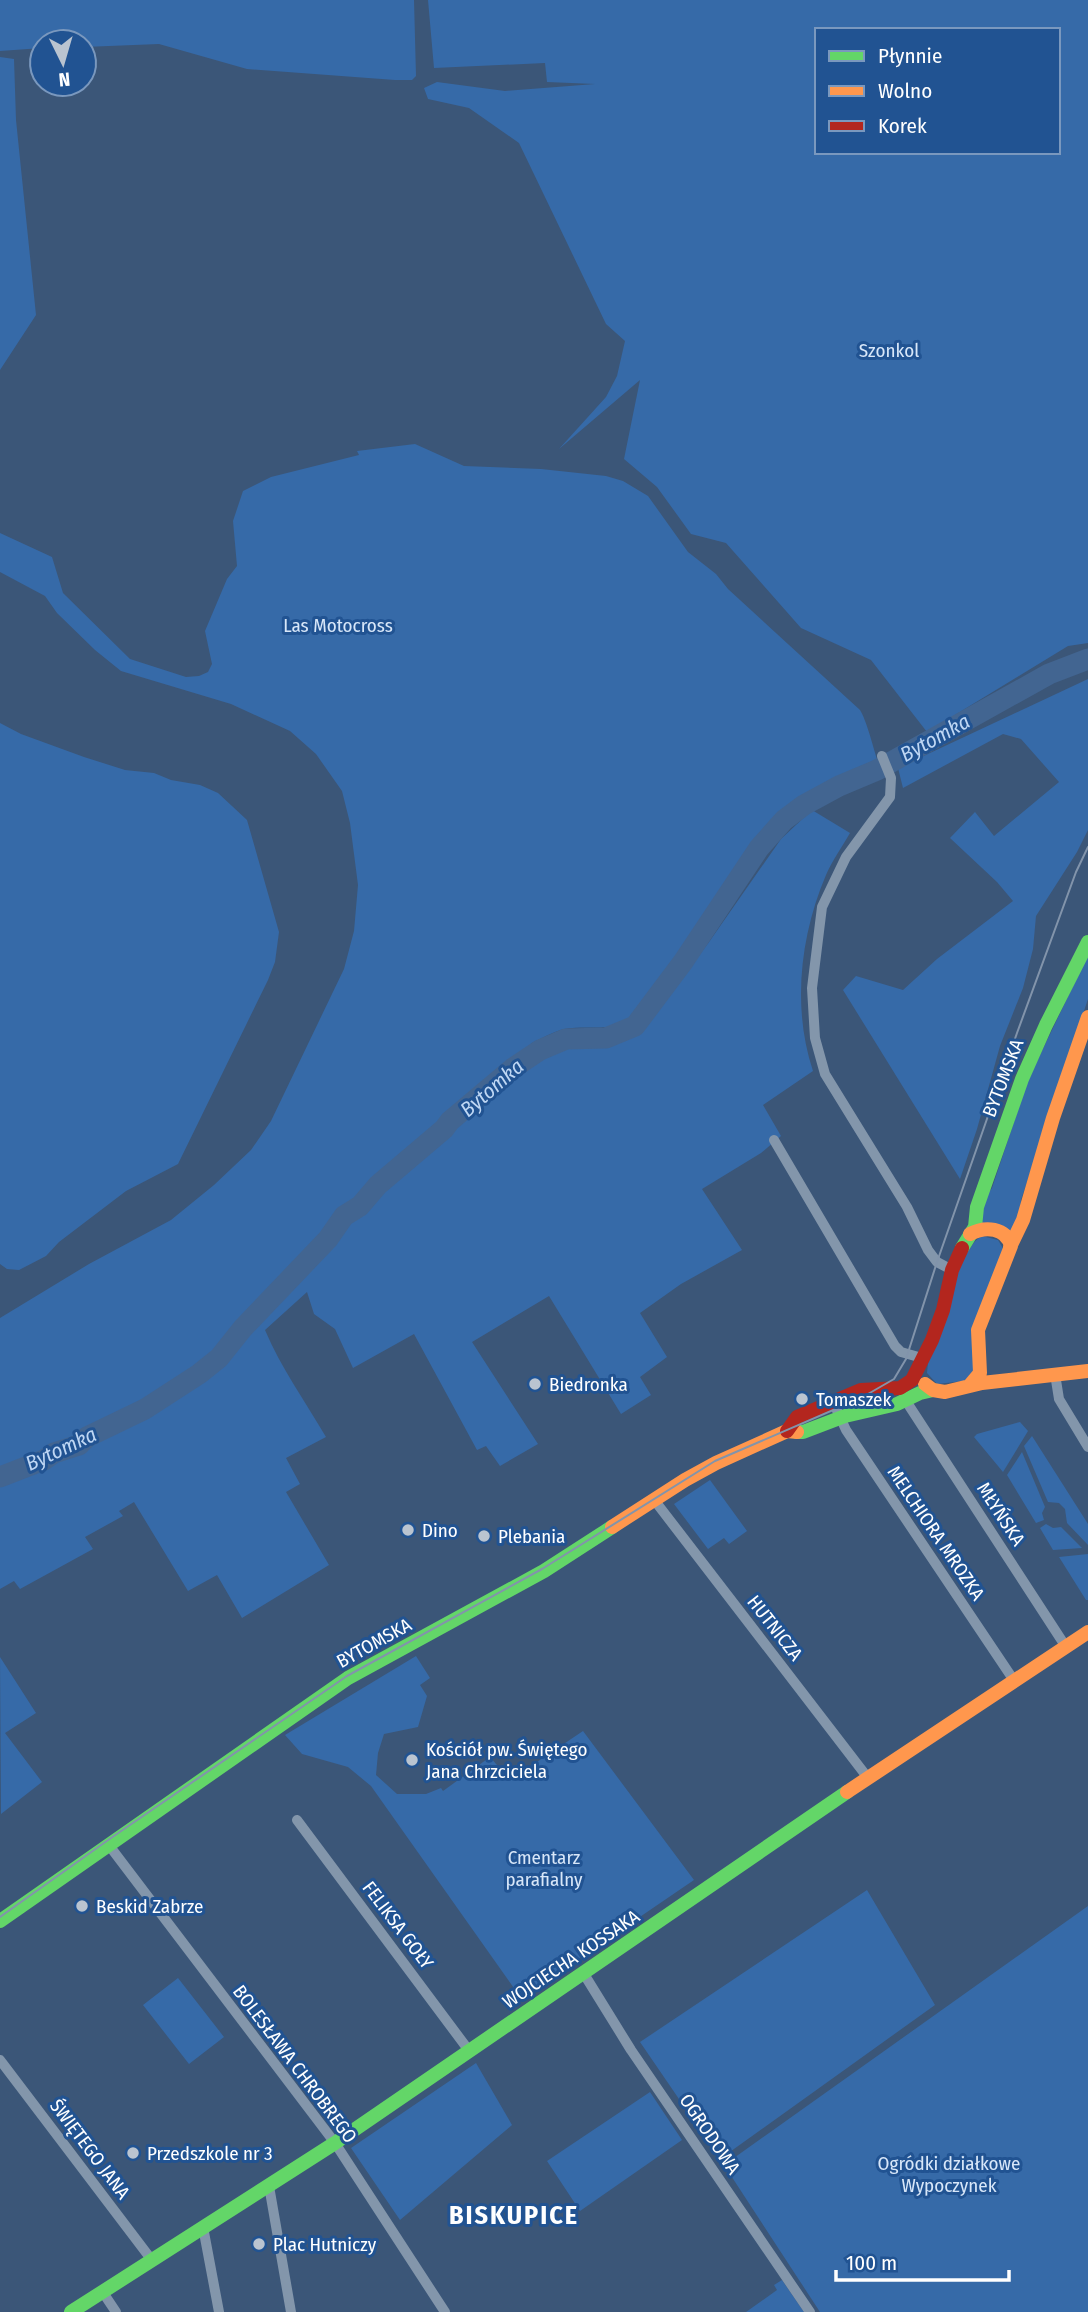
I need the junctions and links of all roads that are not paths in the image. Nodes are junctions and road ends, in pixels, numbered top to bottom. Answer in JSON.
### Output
{"nodes":[{"id":1,"x":882,"y":756,"type":"dead end"},
{"id":2,"x":1088,"y":942,"type":"edge"},
{"id":3,"x":1088,"y":1017,"type":"edge"},
{"id":4,"x":774,"y":1140,"type":"dead end"},
{"id":5,"x":970,"y":1234,"type":"junction"},
{"id":6,"x":1010,"y":1247,"type":"junction"},
{"id":7,"x":952,"y":1270,"type":"junction"},
{"id":8,"x":980,"y":1361,"type":"junction"},
{"id":9,"x":921,"y":1363,"type":"junction"},
{"id":10,"x":1088,"y":1371,"type":"edge"},
{"id":11,"x":1055,"y":1374,"type":"junction"},
{"id":12,"x":1008,"y":1381,"type":"junction"},
{"id":13,"x":969,"y":1386,"type":"junction"},
{"id":14,"x":933,"y":1390,"type":"junction"},
{"id":15,"x":906,"y":1401,"type":"junction"},
{"id":16,"x":833,"y":1402,"type":"junction"},
{"id":17,"x":840,"y":1418,"type":"junction"},
{"id":18,"x":787,"y":1432,"type":"junction"},
{"id":19,"x":1088,"y":1447,"type":"edge"},
{"id":20,"x":655,"y":1500,"type":"junction"},
{"id":21,"x":1088,"y":1632,"type":"edge"},
{"id":22,"x":1066,"y":1647,"type":"junction"},
{"id":23,"x":1015,"y":1682,"type":"junction"},
{"id":24,"x":867,"y":1778,"type":"junction"},
{"id":25,"x":297,"y":1819,"type":"dead end"},
{"id":26,"x":107,"y":1844,"type":"junction"},
{"id":27,"x":0,"y":1921,"type":"edge"},
{"id":28,"x":584,"y":1975,"type":"junction"},
{"id":29,"x":470,"y":2052,"type":"junction"},
{"id":30,"x":0,"y":2060,"type":"edge"},
{"id":31,"x":334,"y":2143,"type":"junction"},
{"id":32,"x":269,"y":2186,"type":"junction"},
{"id":33,"x":202,"y":2227,"type":"junction"},
{"id":34,"x":151,"y":2259,"type":"junction"},
{"id":35,"x":102,"y":2291,"type":"junction"},
{"id":36,"x":71,"y":2312,"type":"edge"},
{"id":37,"x":116,"y":2312,"type":"edge"},
{"id":38,"x":219,"y":2312,"type":"edge"},
{"id":39,"x":291,"y":2312,"type":"edge"},
{"id":40,"x":446,"y":2312,"type":"edge"},
{"id":41,"x":810,"y":2312,"type":"edge"}],
"edges":[{"from":1,"to":7,"type":"street"},
{"from":2,"to":5,"type":"street","name":"BYTOMSKA"},
{"from":3,"to":6,"type":"street"},
{"from":4,"to":9,"type":"street"},
{"from":5,"to":6,"type":"street"},
{"from":5,"to":7,"type":"street","name":"BYTOMSKA"},
{"from":6,"to":8,"type":"street"},
{"from":7,"to":9,"type":"street","name":"BYTOMSKA"},
{"from":8,"to":12,"type":"street"},
{"from":8,"to":13,"type":"street"},
{"from":9,"to":14,"type":"street"},
{"from":9,"to":16,"type":"street","name":"BYTOMSKA"},
{"from":10,"to":11,"type":"street","name":"BYTOMSKA"},
{"from":11,"to":12,"type":"street","name":"BYTOMSKA"},
{"from":11,"to":19,"type":"street"},
{"from":12,"to":13,"type":"street","name":"BYTOMSKA"},
{"from":13,"to":14,"type":"street","name":"BYTOMSKA"},
{"from":14,"to":15,"type":"street","name":"BYTOMSKA"},
{"from":15,"to":17,"type":"street","name":"BYTOMSKA"},
{"from":15,"to":22,"type":"street","name":"MŁYŃSKA"},
{"from":16,"to":17,"type":"street","name":"MELCHIORA MROZKA"},
{"from":16,"to":18,"type":"street","name":"BYTOMSKA"},
{"from":17,"to":18,"type":"street","name":"BYTOMSKA"},
{"from":17,"to":23,"type":"street","name":"MELCHIORA MROZKA"},
{"from":18,"to":20,"type":"street","name":"BYTOMSKA"},
{"from":20,"to":24,"type":"street","name":"HUTNICZA"},
{"from":20,"to":26,"type":"street","name":"BYTOMSKA"},
{"from":21,"to":22,"type":"street","name":"WOJCIECHA KOSSAKA"},
{"from":22,"to":23,"type":"street","name":"WOJCIECHA KOSSAKA"},
{"from":23,"to":24,"type":"street","name":"WOJCIECHA KOSSAKA"},
{"from":24,"to":28,"type":"street","name":"WOJCIECHA KOSSAKA"},
{"from":25,"to":29,"type":"street","name":"FELIKSA GOŁY"},
{"from":26,"to":27,"type":"street","name":"BYTOMSKA"},
{"from":26,"to":31,"type":"street","name":"BOLESŁAWA CHROBREGO"},
{"from":28,"to":29,"type":"street","name":"WOJCIECHA KOSSAKA"},
{"from":28,"to":41,"type":"street","name":"OGRODOWA"},
{"from":29,"to":31,"type":"street","name":"WOJCIECHA KOSSAKA"},
{"from":30,"to":34,"type":"street","name":"ŚWIĘTEGO JANA"},
{"from":31,"to":32,"type":"street","name":"WOJCIECHA KOSSAKA"},
{"from":31,"to":40,"type":"street","name":"BOLESŁAWA CHROBREGO"},
{"from":32,"to":33,"type":"street","name":"WOJCIECHA KOSSAKA"},
{"from":32,"to":39,"type":"street"},
{"from":33,"to":34,"type":"street","name":"WOJCIECHA KOSSAKA"},
{"from":33,"to":38,"type":"street"},
{"from":34,"to":35,"type":"street","name":"WOJCIECHA KOSSAKA"},
{"from":35,"to":36,"type":"street","name":"WOJCIECHA KOSSAKA"},
{"from":35,"to":37,"type":"street"}]}
